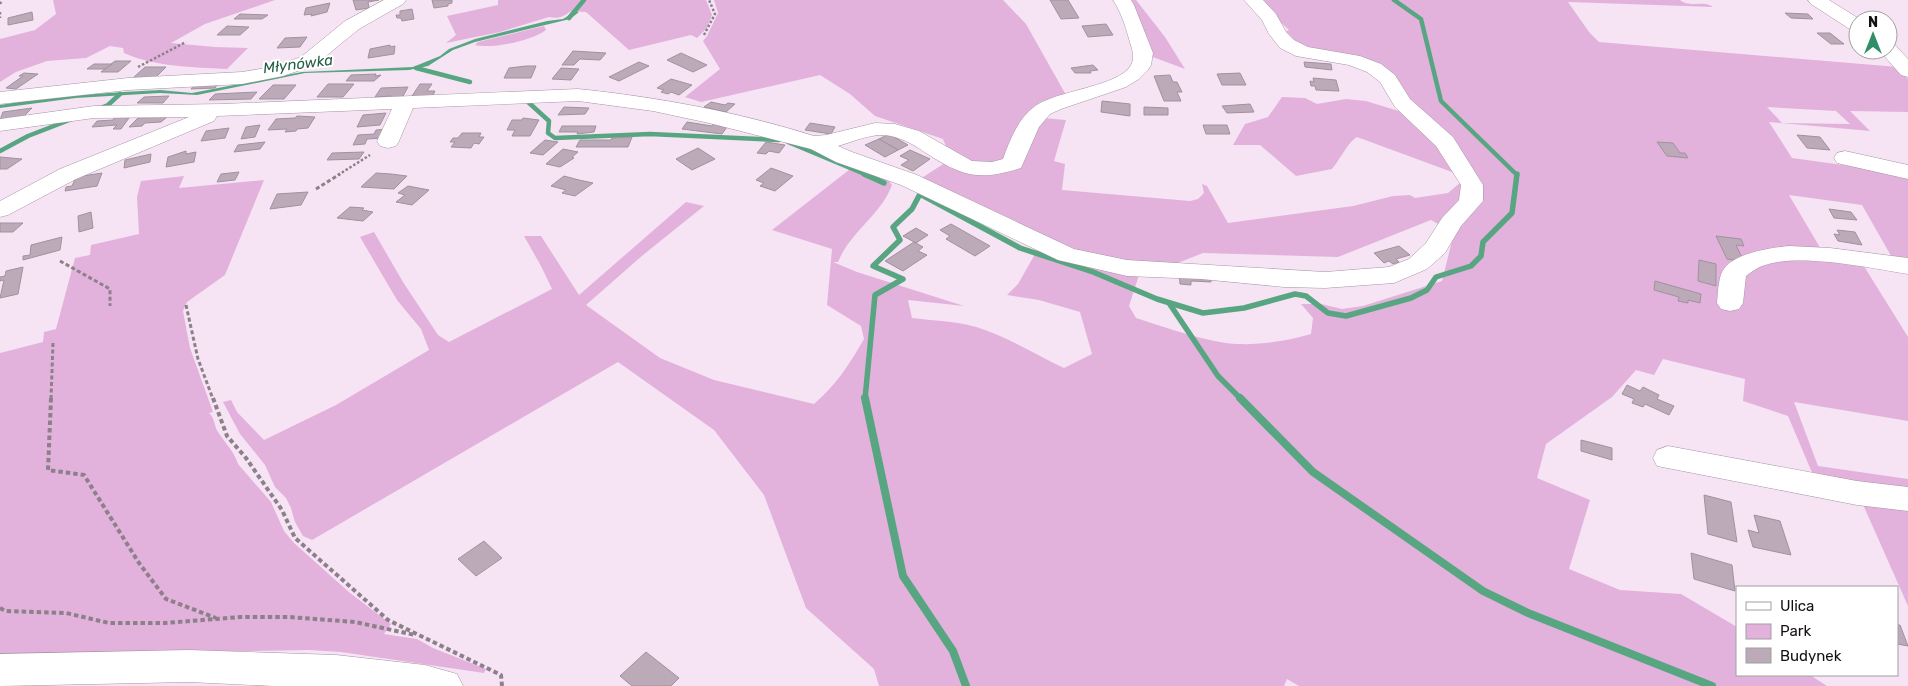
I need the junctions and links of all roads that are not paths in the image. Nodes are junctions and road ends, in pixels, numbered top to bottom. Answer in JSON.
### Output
{"nodes":[{"id":1,"x":397,"y":0,"type":"edge"},
{"id":2,"x":1122,"y":0,"type":"edge"},
{"id":3,"x":1252,"y":0,"type":"edge"},
{"id":4,"x":1817,"y":0,"type":"edge"},
{"id":5,"x":1848,"y":20,"type":"edge"},
{"id":6,"x":1898,"y":60,"type":"edge"},
{"id":7,"x":1908,"y":71,"type":"edge"},
{"id":8,"x":0,"y":98,"type":"edge"},
{"id":9,"x":405,"y":102,"type":"junction"},
{"id":10,"x":222,"y":110,"type":"junction"},
{"id":11,"x":0,"y":125,"type":"edge"},
{"id":12,"x":388,"y":141,"type":"dead end"},
{"id":13,"x":816,"y":143,"type":"junction"},
{"id":14,"x":1845,"y":158,"type":"dead end"},
{"id":15,"x":1908,"y":172,"type":"edge"},
{"id":16,"x":0,"y":210,"type":"edge"},
{"id":17,"x":1908,"y":266,"type":"edge"},
{"id":18,"x":1730,"y":303,"type":"dead end"},
{"id":19,"x":1668,"y":458,"type":"dead end"},
{"id":20,"x":1908,"y":499,"type":"edge"},
{"id":21,"x":0,"y":672,"type":"edge"},
{"id":22,"x":444,"y":686,"type":"edge"}],
"edges":[{"from":1,"to":8,"type":"street"},
{"from":2,"to":13,"type":"street"},
{"from":3,"to":13,"type":"street"},
{"from":4,"to":5,"type":"street"},
{"from":6,"to":7,"type":"street"},
{"from":9,"to":10,"type":"street"},
{"from":9,"to":12,"type":"street"},
{"from":9,"to":13,"type":"street"},
{"from":10,"to":11,"type":"street"},
{"from":10,"to":16,"type":"street"},
{"from":14,"to":15,"type":"street"},
{"from":17,"to":18,"type":"street"},
{"from":19,"to":20,"type":"street"},
{"from":21,"to":22,"type":"street"}]}
